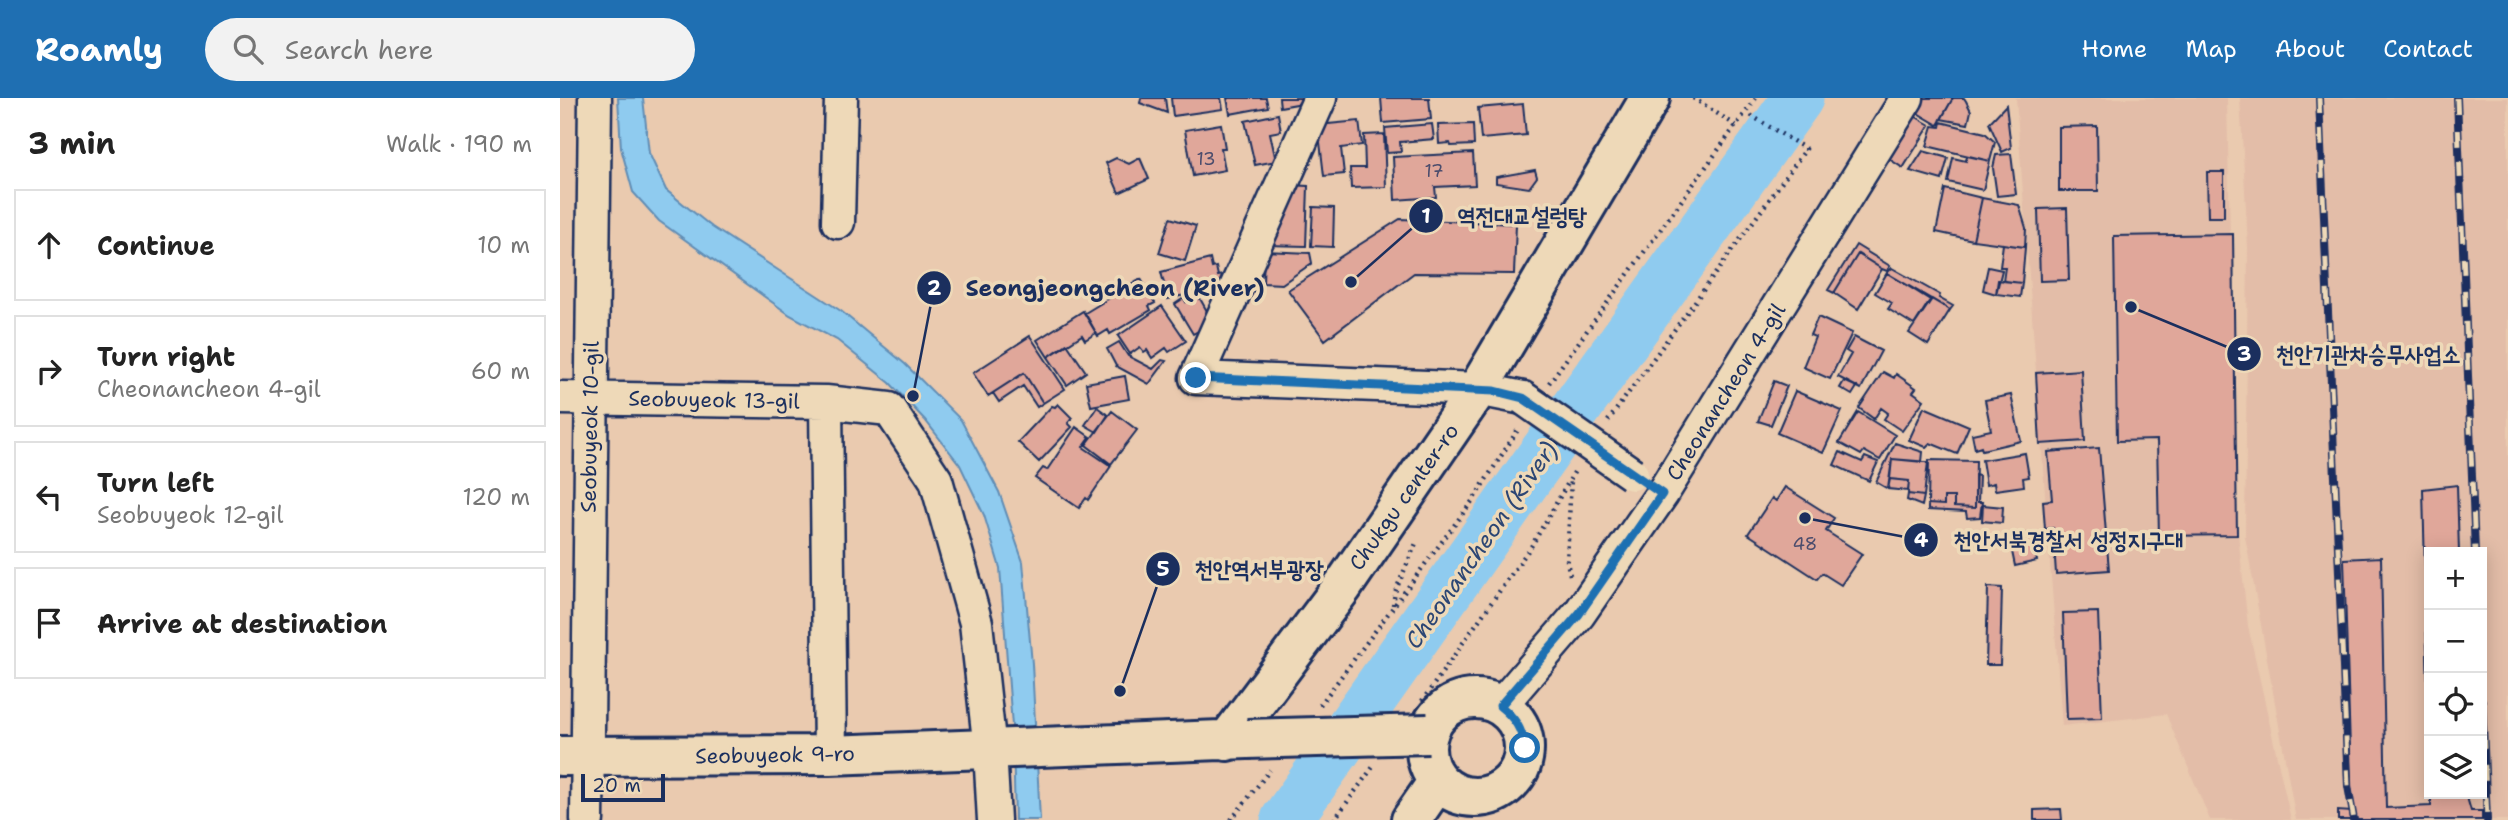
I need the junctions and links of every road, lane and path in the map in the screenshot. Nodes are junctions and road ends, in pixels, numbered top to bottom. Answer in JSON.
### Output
{"nodes":[{"id":1,"x":595,"y":98,"type":"edge"},
{"id":2,"x":841,"y":98,"type":"edge"},
{"id":3,"x":1320,"y":98,"type":"edge"},
{"id":4,"x":1650,"y":98,"type":"edge"},
{"id":5,"x":1693,"y":98,"type":"edge"},
{"id":6,"x":1756,"y":98,"type":"edge"},
{"id":7,"x":1907,"y":98,"type":"edge"},
{"id":8,"x":1747,"y":113,"type":"junction"},
{"id":9,"x":1737,"y":126,"type":"junction"},
{"id":10,"x":838,"y":222,"type":"dead end"},
{"id":11,"x":1478,"y":389,"type":"junction"},
{"id":12,"x":575,"y":398,"type":"edge"},
{"id":13,"x":1532,"y":400,"type":"junction"},
{"id":14,"x":826,"y":402,"type":"junction"},
{"id":15,"x":1605,"y":425,"type":"dead end"},
{"id":16,"x":1577,"y":467,"type":"dead end"},
{"id":17,"x":1571,"y":478,"type":"junction"},
{"id":18,"x":1662,"y":494,"type":"junction"},
{"id":19,"x":1579,"y":614,"type":"junction"},
{"id":20,"x":1500,"y":706,"type":"junction"},
{"id":21,"x":1316,"y":710,"type":"dead end"},
{"id":22,"x":1424,"y":718,"type":"junction"},
{"id":23,"x":1249,"y":748,"type":"junction"},
{"id":24,"x":990,"y":750,"type":"junction"},
{"id":25,"x":830,"y":755,"type":"junction"},
{"id":26,"x":573,"y":756,"type":"edge"},
{"id":27,"x":1373,"y":766,"type":"dead end"},
{"id":28,"x":1438,"y":781,"type":"junction"},
{"id":29,"x":587,"y":820,"type":"edge"},
{"id":30,"x":994,"y":820,"type":"edge"},
{"id":31,"x":1231,"y":820,"type":"edge"},
{"id":32,"x":1334,"y":820,"type":"edge"},
{"id":33,"x":1411,"y":820,"type":"edge"}],
"edges":[{"from":1,"to":12,"type":"street","name":"Seobuyeok 10-gil"},
{"from":2,"to":10,"type":"street"},
{"from":3,"to":11,"type":"street"},
{"from":4,"to":11,"type":"street","name":"Chukgu center-ro"},
{"from":5,"to":9,"type":"path"},
{"from":6,"to":8,"type":"path"},
{"from":7,"to":18,"type":"street","name":"Cheonancheon 4-gil"},
{"from":8,"to":9,"type":"path"},
{"from":8,"to":15,"type":"path"},
{"from":9,"to":13,"type":"path"},
{"from":11,"to":13,"type":"street"},
{"from":11,"to":23,"type":"street","name":"Chukgu center-ro"},
{"from":12,"to":14,"type":"street","name":"Seobuyeok 13-gil"},
{"from":12,"to":26,"type":"street","name":"Seobuyeok 10-gil"},
{"from":13,"to":18,"type":"street","bridge":true},
{"from":13,"to":21,"type":"path"},
{"from":14,"to":24,"type":"street","name":"Seobuyeok 13-gil"},
{"from":14,"to":25,"type":"street"},
{"from":16,"to":17,"type":"path"},
{"from":17,"to":19,"type":"path"},
{"from":17,"to":22,"type":"path"},
{"from":18,"to":19,"type":"street","name":"Cheonancheon 4-gil"},
{"from":19,"to":20,"type":"street","name":"Cheonancheon 4-gil"},
{"from":20,"to":22,"type":"street"},
{"from":20,"to":28,"type":"street"},
{"from":22,"to":23,"type":"street","bridge":true},
{"from":22,"to":28,"type":"street"},
{"from":23,"to":24,"type":"street","name":"Seobuyeok 9-ro"},
{"from":23,"to":31,"type":"path"},
{"from":24,"to":25,"type":"street","name":"Seobuyeok 9-ro"},
{"from":24,"to":30,"type":"street","name":"Seobuyeok 13-gil"},
{"from":25,"to":26,"type":"street","name":"Seobuyeok 9-ro"},
{"from":26,"to":29,"type":"street","name":"Seobuyeok 10-gil"},
{"from":27,"to":32,"type":"path"},
{"from":28,"to":33,"type":"street"}]}
